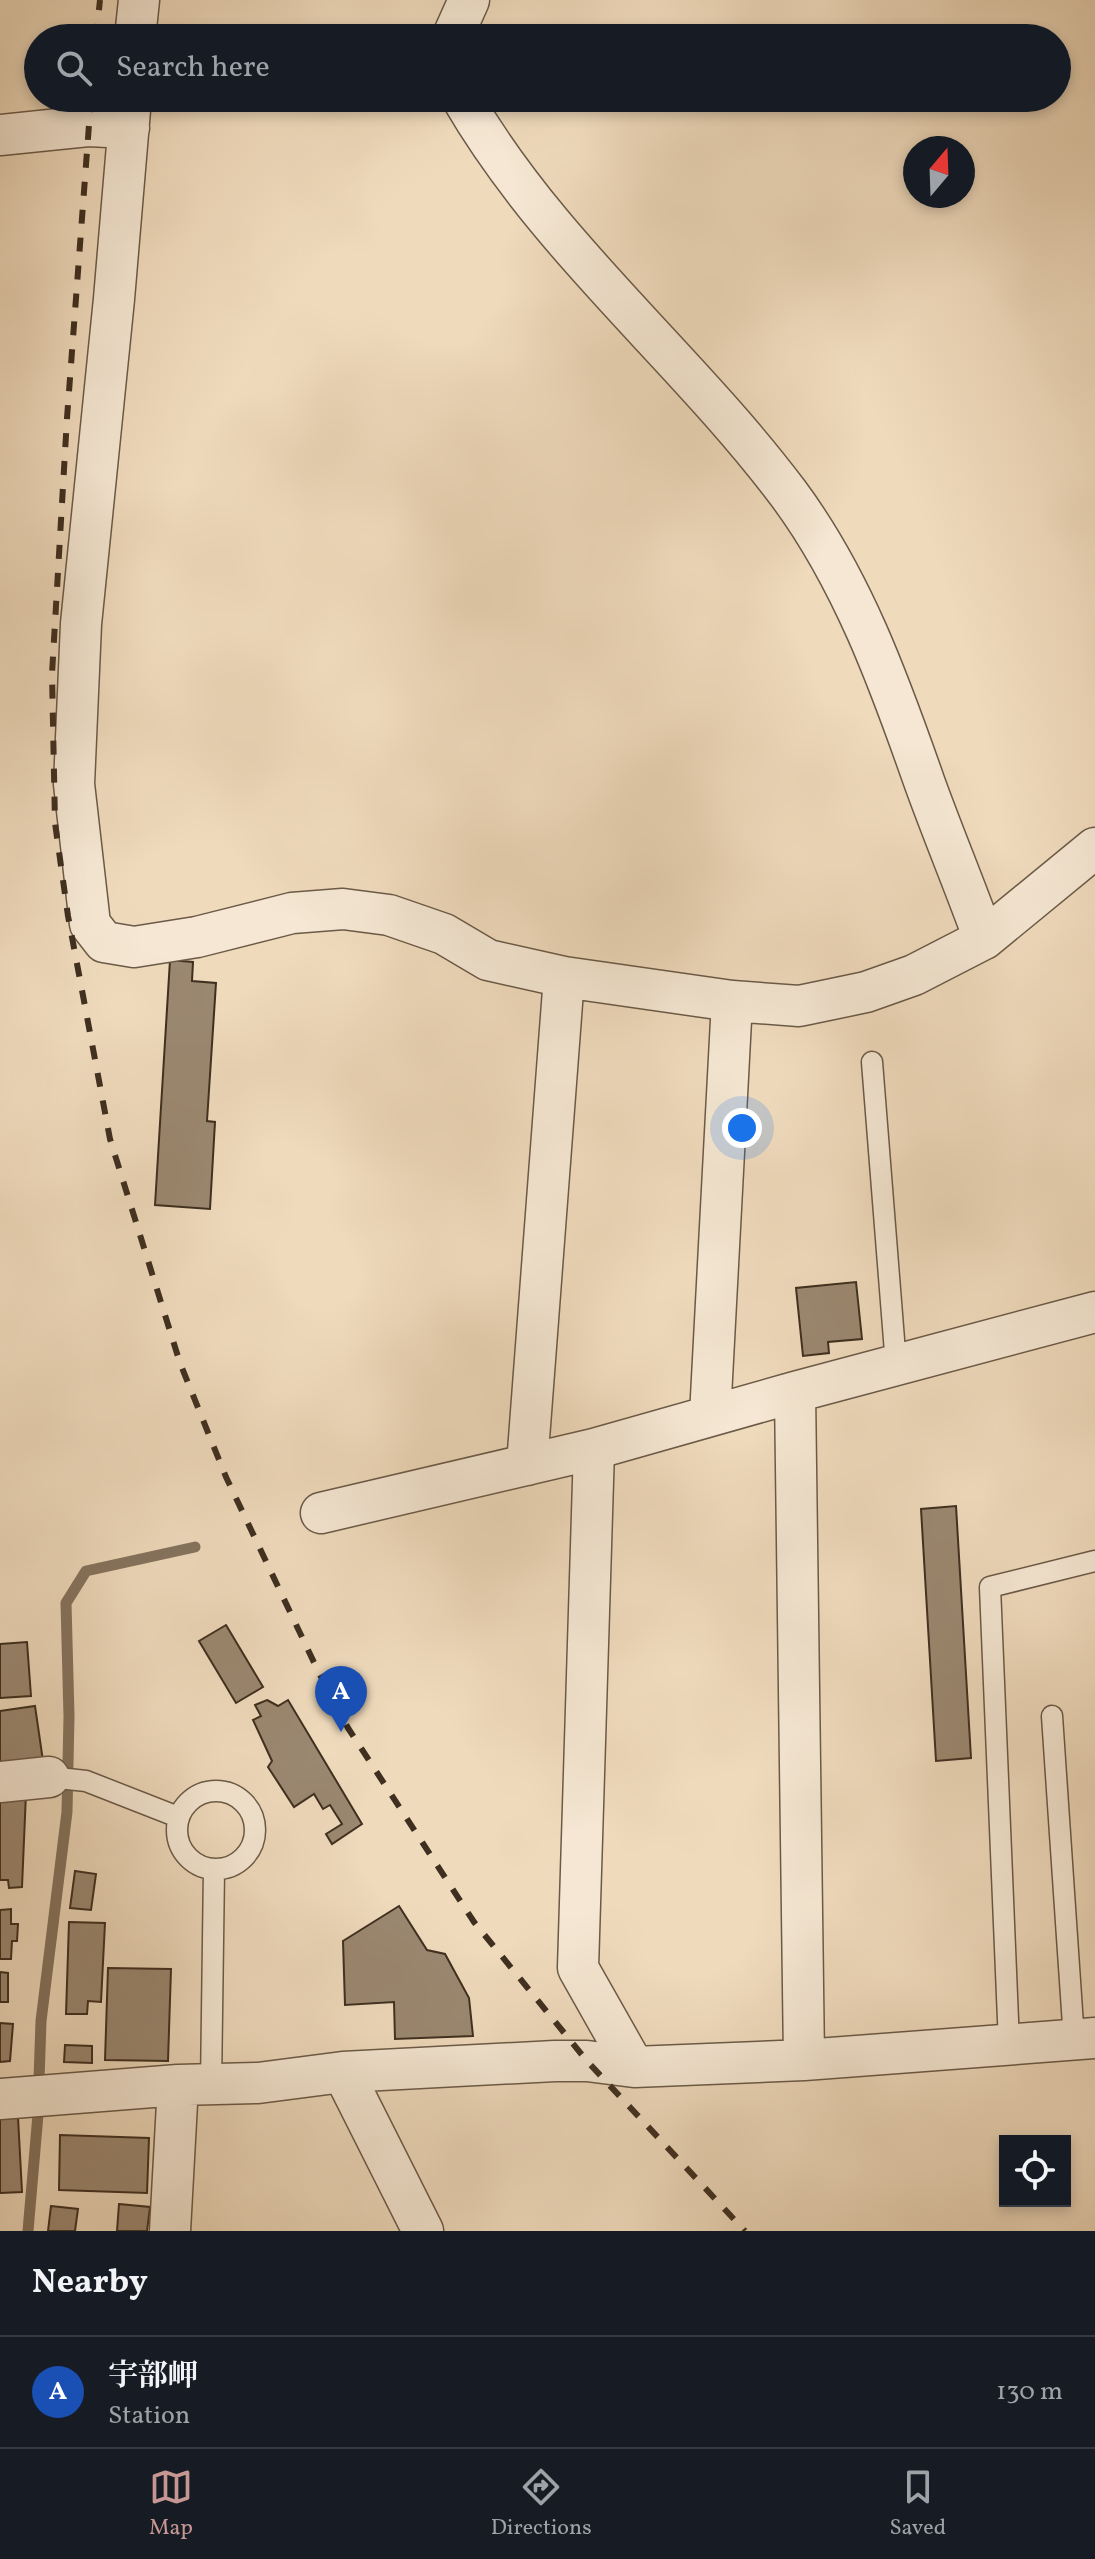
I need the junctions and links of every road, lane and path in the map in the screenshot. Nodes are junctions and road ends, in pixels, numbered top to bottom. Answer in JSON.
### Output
{"nodes":[{"id":1,"x":139,"y":0,"type":"edge"},
{"id":2,"x":469,"y":0,"type":"edge"},
{"id":3,"x":136,"y":24,"type":"edge"},
{"id":4,"x":458,"y":24,"type":"edge"},
{"id":5,"x":471,"y":112,"type":"edge"},
{"id":6,"x":130,"y":113,"type":"edge"},
{"id":7,"x":0,"y":135,"type":"edge"},
{"id":8,"x":1095,"y":848,"type":"edge"},
{"id":9,"x":984,"y":939,"type":"junction"},
{"id":10,"x":564,"y":977,"type":"junction"},
{"id":11,"x":732,"y":1001,"type":"junction"},
{"id":12,"x":872,"y":1062,"type":"dead end"},
{"id":13,"x":1095,"y":1312,"type":"edge"},
{"id":14,"x":896,"y":1365,"type":"junction"},
{"id":15,"x":795,"y":1392,"type":"junction"},
{"id":16,"x":710,"y":1416,"type":"junction"},
{"id":17,"x":594,"y":1449,"type":"junction"},
{"id":18,"x":527,"y":1465,"type":"junction"},
{"id":19,"x":321,"y":1513,"type":"dead end"},
{"id":20,"x":1095,"y":1561,"type":"edge"},
{"id":21,"x":1052,"y":1716,"type":"dead end"},
{"id":22,"x":49,"y":1777,"type":"joint"},
{"id":23,"x":0,"y":1782,"type":"edge"},
{"id":24,"x":178,"y":1817,"type":"junction"},
{"id":25,"x":214,"y":1869,"type":"junction"},
{"id":26,"x":1084,"y":2039,"type":"edge"},
{"id":27,"x":1009,"y":2044,"type":"junction"},
{"id":28,"x":804,"y":2060,"type":"junction"},
{"id":29,"x":634,"y":2067,"type":"junction"},
{"id":30,"x":343,"y":2072,"type":"junction"},
{"id":31,"x":195,"y":2085,"type":"junction"},
{"id":32,"x":0,"y":2099,"type":"edge"},
{"id":33,"x":170,"y":2231,"type":"edge"},
{"id":34,"x":423,"y":2231,"type":"edge"}],
"edges":[{"from":1,"to":3,"type":"street"},
{"from":2,"to":4,"type":"street"},
{"from":5,"to":9,"type":"street"},
{"from":6,"to":7,"type":"street"},
{"from":6,"to":10,"type":"street"},
{"from":8,"to":9,"type":"street"},
{"from":9,"to":11,"type":"street"},
{"from":10,"to":11,"type":"street"},
{"from":10,"to":18,"type":"street"},
{"from":11,"to":16,"type":"street"},
{"from":12,"to":14,"type":"lane"},
{"from":13,"to":14,"type":"street"},
{"from":14,"to":15,"type":"street"},
{"from":15,"to":16,"type":"street"},
{"from":15,"to":28,"type":"street"},
{"from":16,"to":17,"type":"street"},
{"from":17,"to":18,"type":"street"},
{"from":17,"to":29,"type":"street"},
{"from":18,"to":19,"type":"street"},
{"from":20,"to":27,"type":"lane"},
{"from":21,"to":26,"type":"lane"},
{"from":22,"to":23,"type":"street"},
{"from":22,"to":24,"type":"lane"},
{"from":24,"to":25,"type":"lane"},
{"from":24,"to":25,"type":"lane"},
{"from":25,"to":31,"type":"lane"},
{"from":26,"to":27,"type":"street"},
{"from":27,"to":28,"type":"street"},
{"from":28,"to":29,"type":"street"},
{"from":29,"to":30,"type":"street"},
{"from":30,"to":31,"type":"street"},
{"from":30,"to":34,"type":"street"},
{"from":31,"to":32,"type":"street"},
{"from":31,"to":33,"type":"street"}]}
